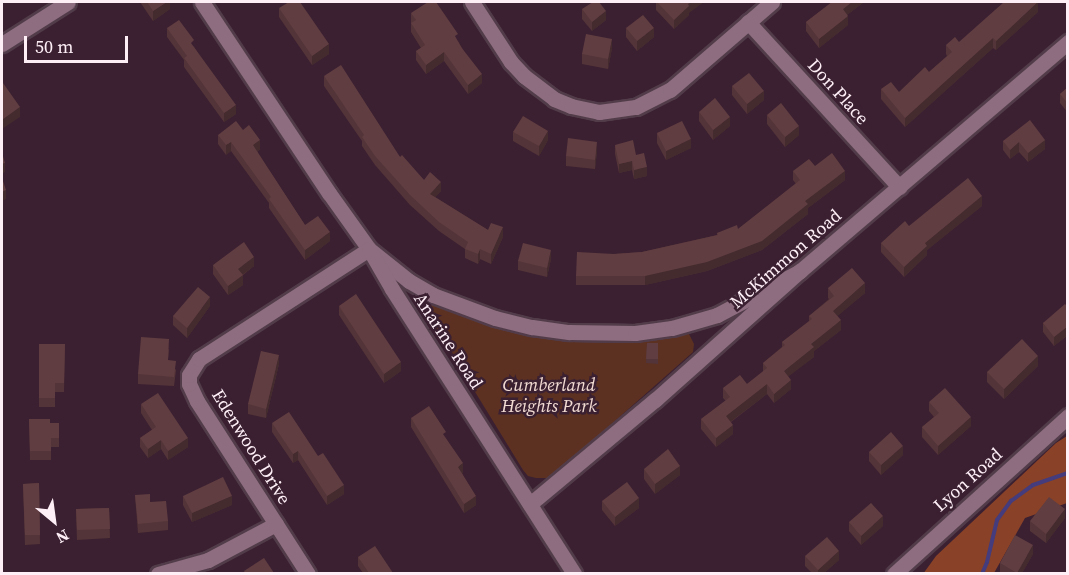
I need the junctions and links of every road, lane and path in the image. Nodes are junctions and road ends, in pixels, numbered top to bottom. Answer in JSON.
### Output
{"nodes":[{"id":1,"x":68,"y":2,"type":"edge"},
{"id":2,"x":202,"y":2,"type":"edge"},
{"id":3,"x":472,"y":2,"type":"edge"},
{"id":4,"x":772,"y":2,"type":"edge"},
{"id":5,"x":748,"y":22,"type":"junction"},
{"id":6,"x":1068,"y":42,"type":"edge"},
{"id":7,"x":2,"y":44,"type":"edge"},
{"id":8,"x":899,"y":187,"type":"junction"},
{"id":9,"x":369,"y":249,"type":"junction"},
{"id":10,"x":800,"y":271,"type":"junction"},
{"id":11,"x":1068,"y":416,"type":"edge"},
{"id":12,"x":530,"y":504,"type":"junction"},
{"id":13,"x":276,"y":524,"type":"junction"},
{"id":14,"x":158,"y":573,"type":"edge"},
{"id":15,"x":308,"y":573,"type":"edge"},
{"id":16,"x":574,"y":573,"type":"edge"},
{"id":17,"x":894,"y":573,"type":"edge"}],
"edges":[{"from":1,"to":7,"type":"street"},
{"from":2,"to":9,"type":"street","name":"Anarine Road"},
{"from":3,"to":5,"type":"street"},
{"from":4,"to":5,"type":"street"},
{"from":5,"to":8,"type":"street","name":"Don Place"},
{"from":6,"to":8,"type":"street","name":"McKimmon Road"},
{"from":8,"to":10,"type":"street","name":"McKimmon Road"},
{"from":9,"to":10,"type":"street","name":"Anarine Road"},
{"from":9,"to":12,"type":"street","name":"Anarine Road"},
{"from":9,"to":13,"type":"street","name":"Edenwood Drive"},
{"from":10,"to":12,"type":"street","name":"McKimmon Road"},
{"from":11,"to":17,"type":"street","name":"Lyon Road"},
{"from":12,"to":16,"type":"street","name":"Anarine Road"},
{"from":13,"to":14,"type":"street"},
{"from":13,"to":15,"type":"street","name":"Edenwood Drive"}]}
